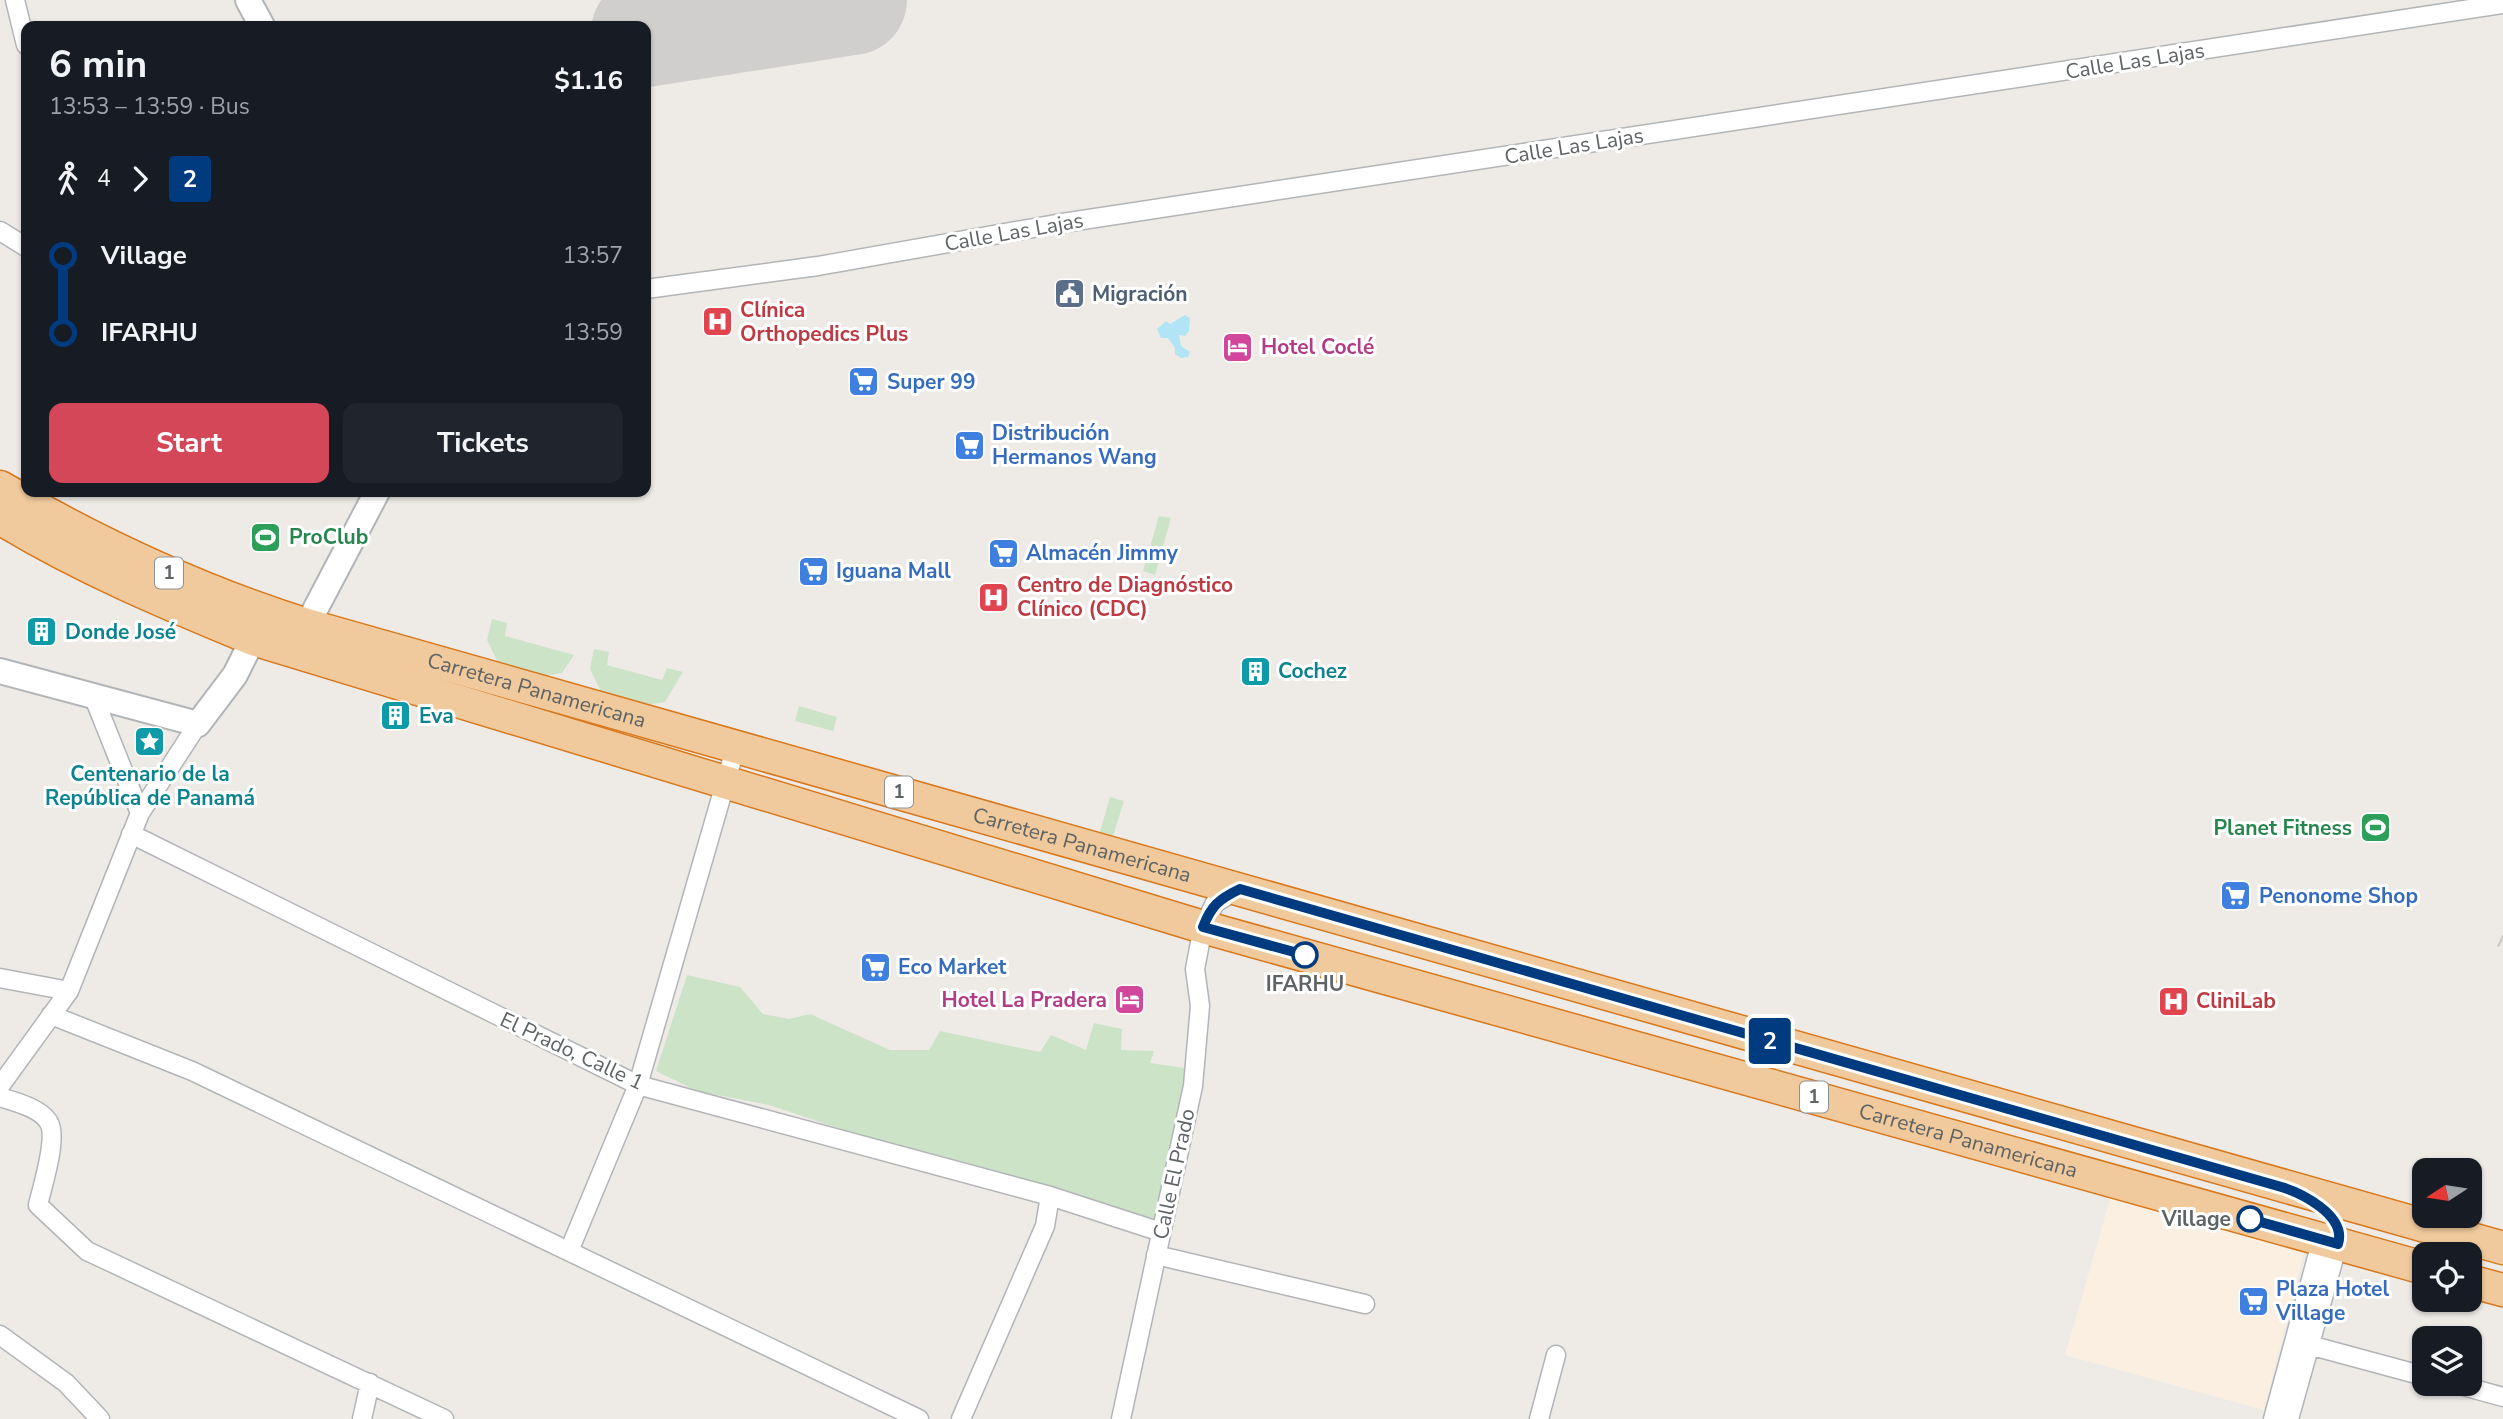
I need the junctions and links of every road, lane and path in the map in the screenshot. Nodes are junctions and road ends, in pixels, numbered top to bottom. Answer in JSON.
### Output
{"nodes":[{"id":1,"x":15,"y":0,"type":"edge"},
{"id":2,"x":248,"y":0,"type":"edge"},
{"id":3,"x":2503,"y":4,"type":"edge"},
{"id":4,"x":259,"y":21,"type":"edge"},
{"id":5,"x":21,"y":25,"type":"edge"},
{"id":6,"x":0,"y":231,"type":"edge"},
{"id":7,"x":21,"y":244,"type":"edge"},
{"id":8,"x":651,"y":288,"type":"edge"},
{"id":9,"x":0,"y":487,"type":"edge"},
{"id":10,"x":374,"y":497,"type":"edge"},
{"id":11,"x":0,"y":518,"type":"edge"},
{"id":12,"x":307,"y":625,"type":"junction"},
{"id":13,"x":347,"y":635,"type":"junction"},
{"id":14,"x":253,"y":639,"type":"junction"},
{"id":15,"x":285,"y":648,"type":"junction"},
{"id":16,"x":0,"y":671,"type":"edge"},
{"id":17,"x":235,"y":675,"type":"junction"},
{"id":18,"x":94,"y":698,"type":"junction"},
{"id":19,"x":470,"y":703,"type":"junction"},
{"id":20,"x":198,"y":724,"type":"junction"},
{"id":21,"x":736,"y":746,"type":"junction"},
{"id":22,"x":727,"y":780,"type":"junction"},
{"id":23,"x":140,"y":813,"type":"junction"},
{"id":24,"x":131,"y":834,"type":"junction"},
{"id":25,"x":1181,"y":872,"type":"junction"},
{"id":26,"x":1240,"y":889,"type":"junction"},
{"id":27,"x":1203,"y":927,"type":"junction"},
{"id":28,"x":0,"y":978,"type":"edge"},
{"id":29,"x":69,"y":991,"type":"junction"},
{"id":30,"x":51,"y":1015,"type":"junction"},
{"id":31,"x":638,"y":1085,"type":"junction"},
{"id":32,"x":0,"y":1086,"type":"edge"},
{"id":33,"x":0,"y":1097,"type":"edge"},
{"id":34,"x":2304,"y":1194,"type":"junction"},
{"id":35,"x":1050,"y":1196,"type":"junction"},
{"id":36,"x":2388,"y":1217,"type":"junction"},
{"id":37,"x":1161,"y":1232,"type":"junction"},
{"id":38,"x":2332,"y":1236,"type":"junction"},
{"id":39,"x":2503,"y":1248,"type":"edge"},
{"id":40,"x":569,"y":1251,"type":"junction"},
{"id":41,"x":1156,"y":1255,"type":"junction"},
{"id":42,"x":2412,"y":1264,"type":"edge"},
{"id":43,"x":2482,"y":1284,"type":"edge"},
{"id":44,"x":2503,"y":1290,"type":"edge"},
{"id":45,"x":1365,"y":1304,"type":"dead end"},
{"id":46,"x":0,"y":1335,"type":"edge"},
{"id":47,"x":2302,"y":1343,"type":"junction"},
{"id":48,"x":1556,"y":1355,"type":"dead end"},
{"id":49,"x":2412,"y":1373,"type":"edge"},
{"id":50,"x":370,"y":1383,"type":"junction"},
{"id":51,"x":2482,"y":1391,"type":"edge"},
{"id":52,"x":2503,"y":1397,"type":"edge"},
{"id":53,"x":100,"y":1419,"type":"edge"},
{"id":54,"x":362,"y":1419,"type":"edge"},
{"id":55,"x":444,"y":1419,"type":"edge"},
{"id":56,"x":919,"y":1419,"type":"edge"},
{"id":57,"x":961,"y":1419,"type":"edge"},
{"id":58,"x":1121,"y":1419,"type":"edge"},
{"id":59,"x":1539,"y":1419,"type":"edge"},
{"id":60,"x":2273,"y":1419,"type":"edge"},
{"id":61,"x":2289,"y":1419,"type":"edge"}],
"edges":[{"from":1,"to":5,"type":"street"},
{"from":2,"to":4,"type":"street"},
{"from":3,"to":8,"type":"street","name":"Calle Las Lajas"},
{"from":6,"to":7,"type":"street"},
{"from":9,"to":12,"type":"highway","name":"Carretera Panamericana","number":"1"},
{"from":10,"to":12,"type":"street"},
{"from":11,"to":14,"type":"highway","name":"Carretera Panamericana","number":"1"},
{"from":12,"to":13,"type":"highway","name":"Carretera Panamericana","number":"1"},
{"from":13,"to":14,"type":"highway"},
{"from":13,"to":21,"type":"highway","name":"Carretera Panamericana","number":"1"},
{"from":14,"to":15,"type":"highway","name":"Carretera Panamericana","number":"1"},
{"from":14,"to":17,"type":"street"},
{"from":15,"to":17,"type":"street"},
{"from":15,"to":19,"type":"highway","name":"Carretera Panamericana","number":"1"},
{"from":16,"to":18,"type":"street"},
{"from":17,"to":20,"type":"street"},
{"from":18,"to":20,"type":"street"},
{"from":18,"to":23,"type":"street"},
{"from":19,"to":21,"type":"highway","number":"1"},
{"from":19,"to":22,"type":"highway","name":"Carretera Panamericana","number":"1"},
{"from":20,"to":23,"type":"street"},
{"from":21,"to":22,"type":"street"},
{"from":21,"to":25,"type":"highway","name":"Carretera Panamericana","number":"1"},
{"from":22,"to":27,"type":"highway","name":"Carretera Panamericana","number":"1"},
{"from":22,"to":31,"type":"street"},
{"from":23,"to":24,"type":"street"},
{"from":24,"to":29,"type":"street"},
{"from":24,"to":31,"type":"street","name":"El Prado, Calle 1"},
{"from":25,"to":26,"type":"highway","name":"Carretera Panamericana","number":"1"},
{"from":25,"to":27,"type":"street"},
{"from":26,"to":27,"type":"street"},
{"from":26,"to":34,"type":"highway","name":"Carretera Panamericana","number":"1"},
{"from":27,"to":37,"type":"street","name":"Calle El Prado"},
{"from":27,"to":38,"type":"highway","name":"Carretera Panamericana","number":"1"},
{"from":28,"to":29,"type":"street"},
{"from":29,"to":30,"type":"street"},
{"from":30,"to":32,"type":"street"},
{"from":30,"to":40,"type":"street"},
{"from":31,"to":35,"type":"street","name":"El Prado, Calle 1"},
{"from":31,"to":40,"type":"street"},
{"from":33,"to":50,"type":"street"},
{"from":34,"to":36,"type":"highway","name":"Carretera Panamericana","number":"1"},
{"from":34,"to":38,"type":"highway"},
{"from":35,"to":37,"type":"street","name":"El Prado, Calle 1"},
{"from":35,"to":57,"type":"street"},
{"from":36,"to":38,"type":"highway"},
{"from":36,"to":39,"type":"highway","name":"Carretera Panamericana","number":"1"},
{"from":37,"to":41,"type":"street","name":"Calle El Prado"},
{"from":38,"to":42,"type":"highway","name":"Carretera Panamericana","number":"1"},
{"from":38,"to":47,"type":"street"},
{"from":40,"to":56,"type":"street"},
{"from":41,"to":45,"type":"street"},
{"from":41,"to":58,"type":"street","name":"Calle El Prado"},
{"from":43,"to":44,"type":"highway"},
{"from":46,"to":53,"type":"street"},
{"from":47,"to":49,"type":"street"},
{"from":47,"to":60,"type":"street"},
{"from":47,"to":61,"type":"street"},
{"from":48,"to":59,"type":"street"},
{"from":50,"to":54,"type":"street"},
{"from":50,"to":55,"type":"street"},
{"from":51,"to":52,"type":"street"}]}
